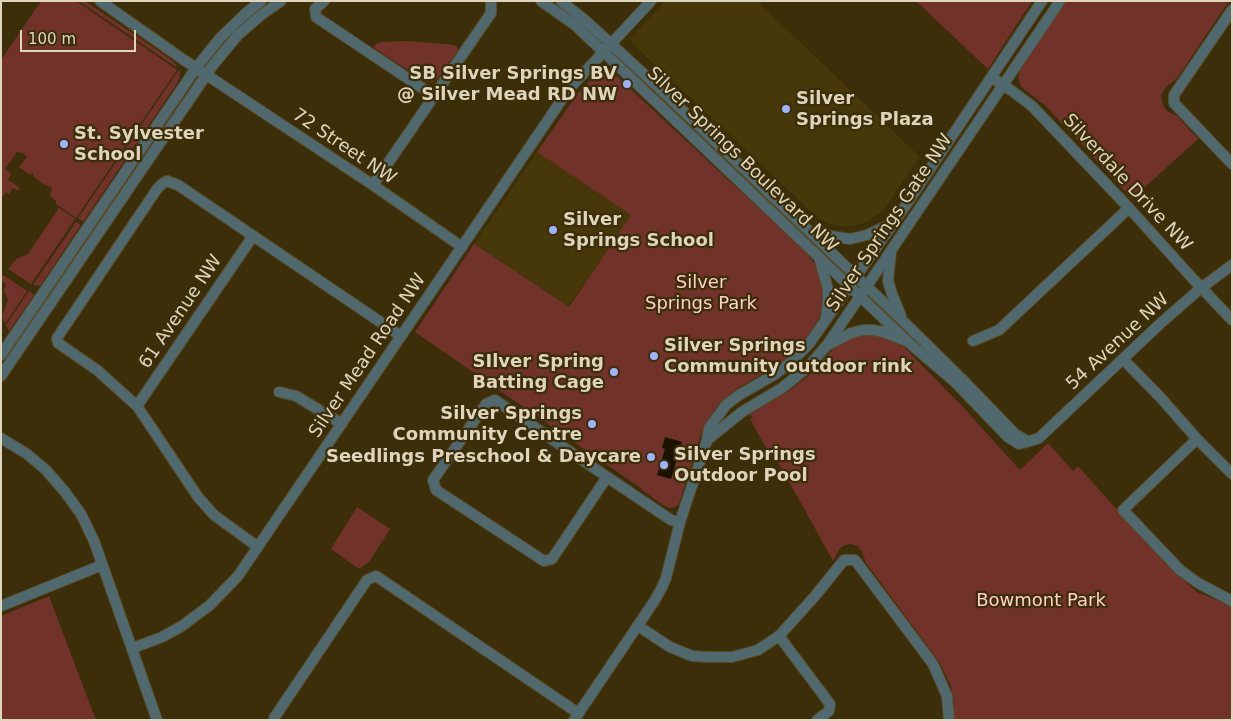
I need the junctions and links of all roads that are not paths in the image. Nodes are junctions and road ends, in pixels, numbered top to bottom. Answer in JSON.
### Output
{"nodes":[{"id":1,"x":100,"y":1,"type":"edge"},
{"id":2,"x":261,"y":1,"type":"edge"},
{"id":3,"x":281,"y":1,"type":"edge"},
{"id":4,"x":324,"y":1,"type":"edge"},
{"id":5,"x":491,"y":1,"type":"edge"},
{"id":6,"x":541,"y":1,"type":"edge"},
{"id":7,"x":561,"y":1,"type":"edge"},
{"id":8,"x":651,"y":1,"type":"edge"},
{"id":9,"x":1042,"y":1,"type":"edge"},
{"id":10,"x":1060,"y":1,"type":"edge"},
{"id":11,"x":1232,"y":10,"type":"edge"},
{"id":12,"x":607,"y":48,"type":"junction"},
{"id":13,"x":196,"y":68,"type":"junction"},
{"id":14,"x":206,"y":74,"type":"junction"},
{"id":15,"x":991,"y":77,"type":"junction"},
{"id":16,"x":1004,"y":86,"type":"junction"},
{"id":17,"x":434,"y":96,"type":"junction"},
{"id":18,"x":1232,"y":164,"type":"edge"},
{"id":19,"x":373,"y":185,"type":"junction"},
{"id":20,"x":1129,"y":208,"type":"junction"},
{"id":21,"x":892,"y":224,"type":"junction"},
{"id":22,"x":812,"y":233,"type":"junction"},
{"id":23,"x":253,"y":236,"type":"junction"},
{"id":24,"x":462,"y":247,"type":"junction"},
{"id":25,"x":891,"y":250,"type":"junction"},
{"id":26,"x":818,"y":256,"type":"junction"},
{"id":27,"x":1232,"y":265,"type":"edge"},
{"id":28,"x":857,"y":276,"type":"junction"},
{"id":29,"x":850,"y":286,"type":"junction"},
{"id":30,"x":867,"y":286,"type":"junction"},
{"id":31,"x":1202,"y":288,"type":"junction"},
{"id":32,"x":860,"y":296,"type":"junction"},
{"id":33,"x":902,"y":320,"type":"junction"},
{"id":34,"x":1232,"y":320,"type":"edge"},
{"id":35,"x":826,"y":321,"type":"junction"},
{"id":36,"x":401,"y":336,"type":"junction"},
{"id":37,"x":973,"y":341,"type":"dead end"},
{"id":38,"x":908,"y":342,"type":"junction"},
{"id":39,"x":827,"y":345,"type":"junction"},
{"id":40,"x":1,"y":355,"type":"edge"},
{"id":41,"x":1123,"y":359,"type":"junction"},
{"id":42,"x":1,"y":376,"type":"edge"},
{"id":43,"x":280,"y":392,"type":"dead end"},
{"id":44,"x":137,"y":406,"type":"junction"},
{"id":45,"x":342,"y":424,"type":"junction"},
{"id":46,"x":1,"y":438,"type":"edge"},
{"id":47,"x":1197,"y":439,"type":"junction"},
{"id":48,"x":707,"y":440,"type":"junction"},
{"id":49,"x":1028,"y":442,"type":"junction"},
{"id":50,"x":1232,"y":474,"type":"edge"},
{"id":51,"x":607,"y":477,"type":"junction"},
{"id":52,"x":680,"y":522,"type":"junction"},
{"id":53,"x":258,"y":548,"type":"junction"},
{"id":54,"x":102,"y":565,"type":"junction"},
{"id":55,"x":1232,"y":601,"type":"edge"},
{"id":56,"x":2,"y":605,"type":"edge"},
{"id":57,"x":638,"y":626,"type":"junction"},
{"id":58,"x":779,"y":636,"type":"junction"},
{"id":59,"x":133,"y":648,"type":"junction"},
{"id":60,"x":576,"y":717,"type":"edge"},
{"id":61,"x":157,"y":720,"type":"edge"},
{"id":62,"x":274,"y":720,"type":"edge"},
{"id":63,"x":817,"y":720,"type":"edge"},
{"id":64,"x":949,"y":720,"type":"edge"}],
"edges":[{"from":1,"to":13,"type":"street","name":"72 Street NW"},
{"from":2,"to":13,"type":"street"},
{"from":3,"to":14,"type":"street"},
{"from":4,"to":17,"type":"street"},
{"from":5,"to":17,"type":"street"},
{"from":6,"to":12,"type":"street","name":"Silver Springs Boulevard NW"},
{"from":7,"to":12,"type":"street","name":"Silver Springs Boulevard NW"},
{"from":8,"to":12,"type":"street","name":"Silver Mead Road NW"},
{"from":9,"to":15,"type":"street","name":"Silver Springs Gate NW"},
{"from":10,"to":16,"type":"street","name":"Silver Springs Gate NW"},
{"from":11,"to":18,"type":"street"},
{"from":12,"to":22,"type":"street","name":"Silver Springs Boulevard NW"},
{"from":12,"to":24,"type":"street","name":"Silver Mead Road NW"},
{"from":12,"to":26,"type":"street","name":"Silver Springs Boulevard NW"},
{"from":13,"to":14,"type":"street","name":"72 Street NW"},
{"from":13,"to":40,"type":"street"},
{"from":14,"to":19,"type":"street","name":"72 Street NW"},
{"from":14,"to":42,"type":"street"},
{"from":15,"to":16,"type":"street","name":"Silverdale Drive NW"},
{"from":15,"to":21,"type":"street","name":"Silver Springs Gate NW"},
{"from":16,"to":20,"type":"street","name":"Silverdale Drive NW"},
{"from":16,"to":25,"type":"street","name":"Silver Springs Gate NW"},
{"from":17,"to":19,"type":"street"},
{"from":19,"to":24,"type":"street","name":"72 Street NW"},
{"from":20,"to":31,"type":"street","name":"Silverdale Drive NW"},
{"from":20,"to":37,"type":"street"},
{"from":21,"to":22,"type":"street"},
{"from":21,"to":28,"type":"street","name":"Silver Springs Gate NW"},
{"from":22,"to":28,"type":"street","name":"Silver Springs Boulevard NW"},
{"from":23,"to":36,"type":"street"},
{"from":23,"to":44,"type":"street","name":"61 Avenue NW"},
{"from":23,"to":44,"type":"street"},
{"from":24,"to":36,"type":"street","name":"Silver Mead Road NW"},
{"from":25,"to":30,"type":"street","name":"Silver Springs Gate NW"},
{"from":25,"to":33,"type":"street"},
{"from":26,"to":29,"type":"street","name":"Silver Springs Boulevard NW"},
{"from":26,"to":35,"type":"street"},
{"from":27,"to":31,"type":"street","name":"54 Avenue NW"},
{"from":28,"to":29,"type":"street","name":"Silver Springs Gate NW"},
{"from":28,"to":30,"type":"street","name":"Silver Springs Boulevard NW"},
{"from":29,"to":32,"type":"street","name":"Silver Springs Boulevard NW"},
{"from":29,"to":35,"type":"street","name":"Silver Springs Gate NW"},
{"from":30,"to":32,"type":"street","name":"Silver Springs Gate NW"},
{"from":30,"to":33,"type":"street","name":"Silver Springs Boulevard NW"},
{"from":31,"to":34,"type":"street","name":"Silverdale Drive NW"},
{"from":31,"to":41,"type":"street","name":"54 Avenue NW"},
{"from":32,"to":38,"type":"street","name":"Silver Springs Boulevard NW"},
{"from":32,"to":39,"type":"street","name":"Silver Springs Gate NW"},
{"from":33,"to":49,"type":"street","name":"Silver Springs Boulevard NW"},
{"from":35,"to":48,"type":"street","name":"Silver Springs Gate NW"},
{"from":36,"to":45,"type":"street","name":"Silver Mead Road NW"},
{"from":38,"to":39,"type":"street"},
{"from":38,"to":49,"type":"street","name":"Silver Springs Boulevard NW"},
{"from":39,"to":48,"type":"street","name":"Silver Springs Gate NW"},
{"from":41,"to":47,"type":"street"},
{"from":41,"to":49,"type":"street","name":"54 Avenue NW"},
{"from":43,"to":45,"type":"street"},
{"from":44,"to":53,"type":"street"},
{"from":45,"to":53,"type":"street","name":"Silver Mead Road NW"},
{"from":46,"to":54,"type":"street"},
{"from":47,"to":50,"type":"street"},
{"from":47,"to":55,"type":"street"},
{"from":48,"to":52,"type":"street"},
{"from":51,"to":51,"type":"street"},
{"from":51,"to":52,"type":"street"},
{"from":52,"to":57,"type":"street"},
{"from":53,"to":59,"type":"street","name":"Silver Mead Road NW"},
{"from":54,"to":56,"type":"street"},
{"from":54,"to":59,"type":"street"},
{"from":57,"to":58,"type":"street"},
{"from":57,"to":60,"type":"street"},
{"from":58,"to":63,"type":"street"},
{"from":58,"to":64,"type":"street"},
{"from":59,"to":61,"type":"street"},
{"from":60,"to":62,"type":"street"}]}
